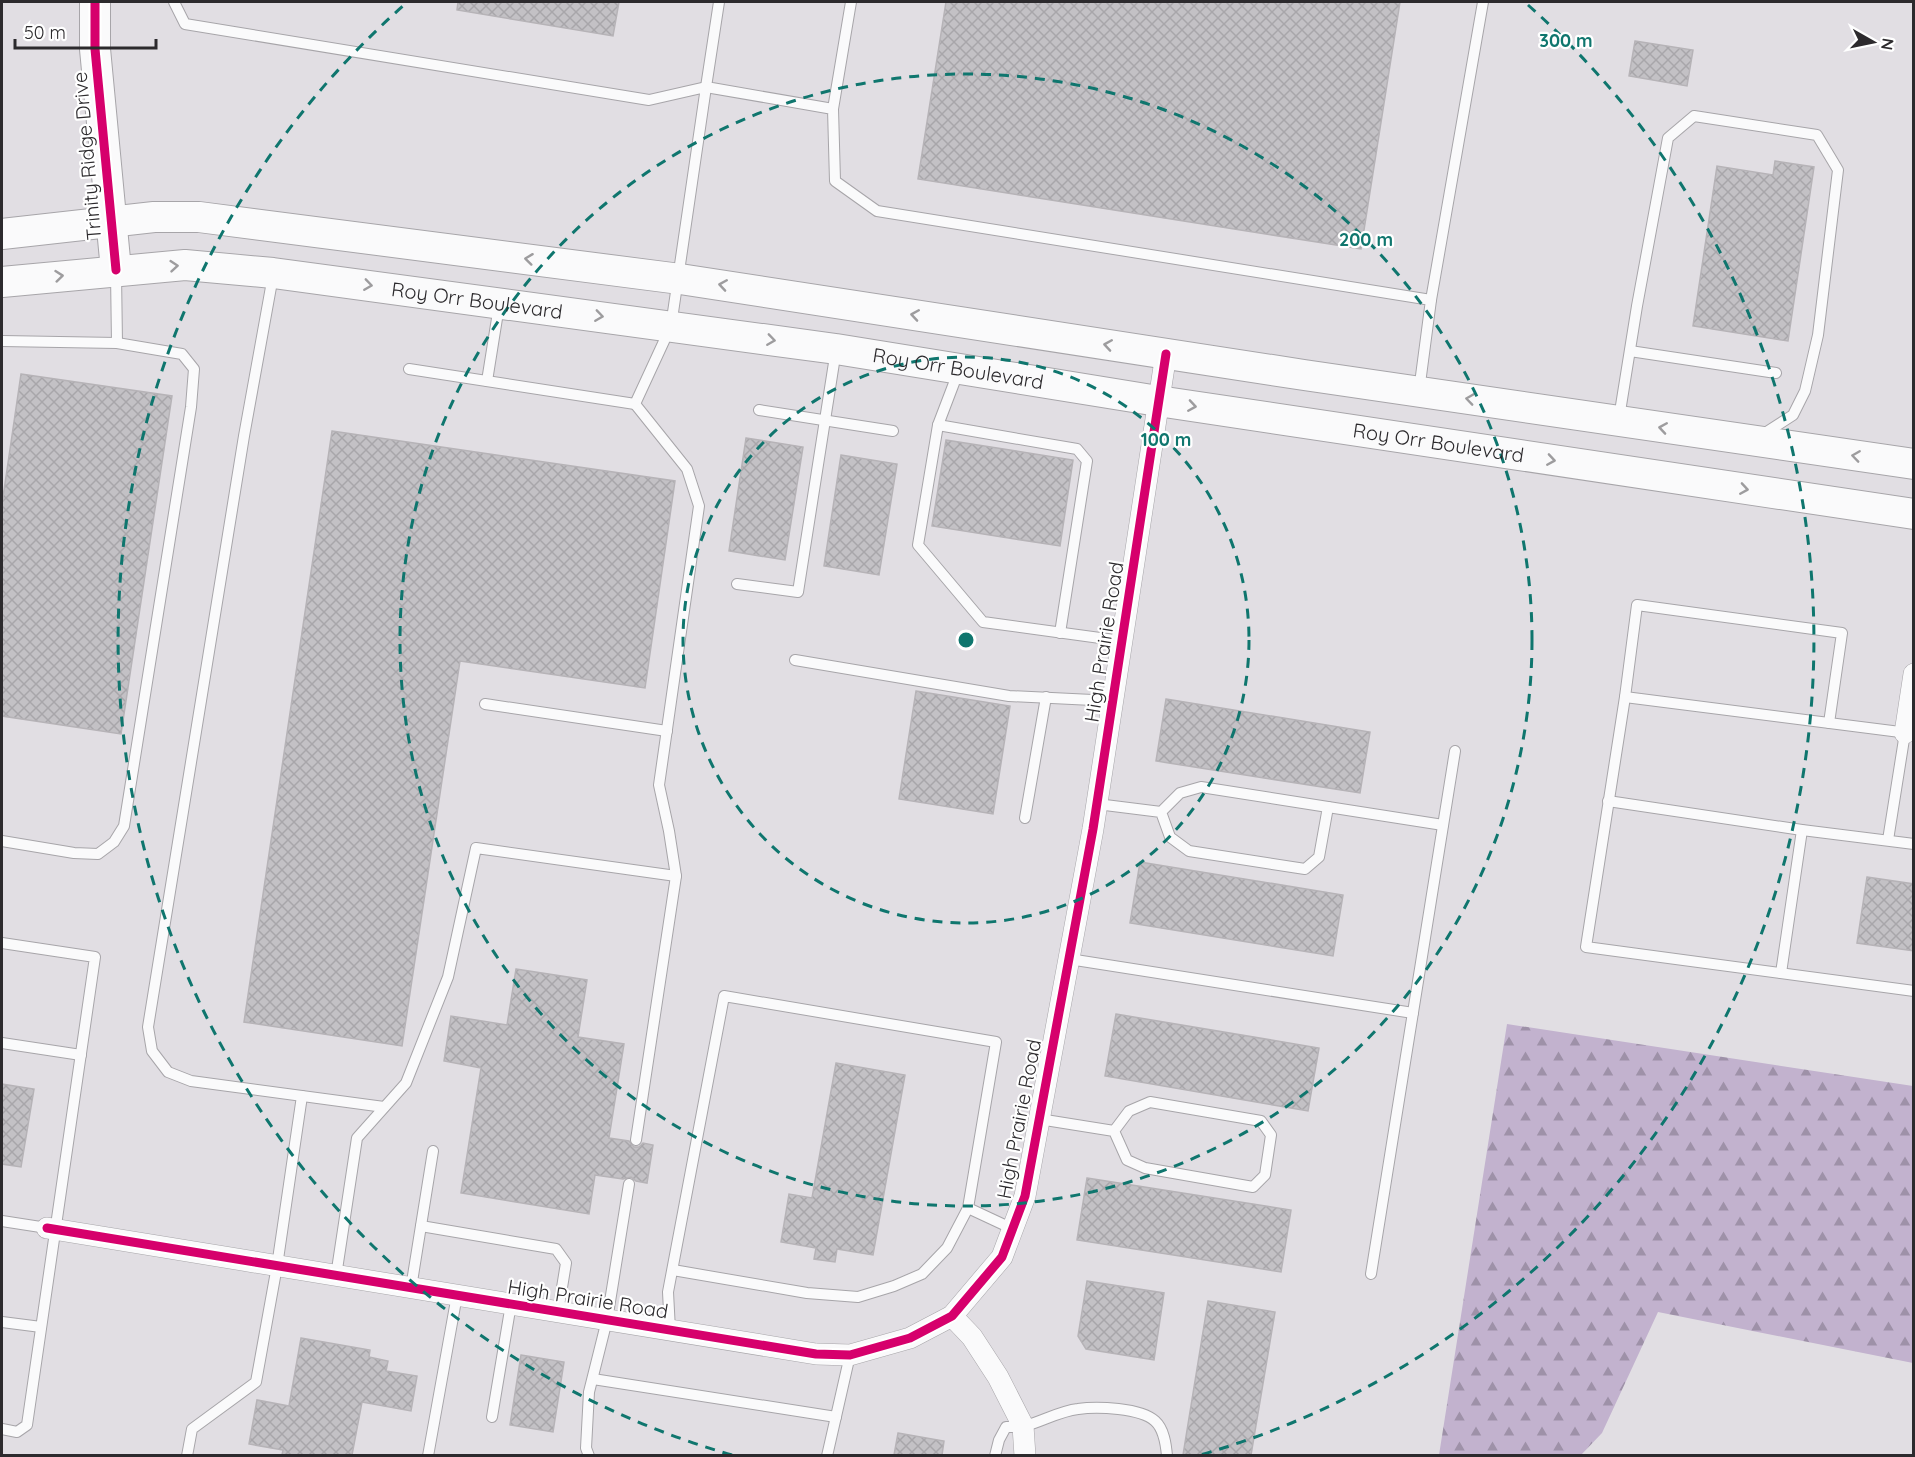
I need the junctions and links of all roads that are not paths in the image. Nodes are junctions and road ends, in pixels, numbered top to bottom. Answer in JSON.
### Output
{"nodes":[{"id":1,"x":95,"y":2,"type":"edge"},
{"id":2,"x":174,"y":2,"type":"edge"},
{"id":3,"x":719,"y":2,"type":"edge"},
{"id":4,"x":851,"y":2,"type":"edge"},
{"id":5,"x":1483,"y":2,"type":"edge"},
{"id":6,"x":706,"y":87,"type":"junction"},
{"id":7,"x":834,"y":109,"type":"junction"},
{"id":8,"x":111,"y":222,"type":"junction"},
{"id":9,"x":2,"y":234,"type":"edge"},
{"id":10,"x":116,"y":270,"type":"junction"},
{"id":11,"x":273,"y":273,"type":"junction"},
{"id":12,"x":680,"y":279,"type":"junction"},
{"id":13,"x":2,"y":282,"type":"edge"},
{"id":14,"x":1431,"y":300,"type":"junction"},
{"id":15,"x":500,"y":303,"type":"junction"},
{"id":16,"x":672,"y":326,"type":"junction"},
{"id":17,"x":2,"y":341,"type":"edge"},
{"id":18,"x":117,"y":343,"type":"junction"},
{"id":19,"x":836,"y":349,"type":"junction"},
{"id":20,"x":1630,"y":351,"type":"junction"},
{"id":21,"x":1166,"y":354,"type":"junction"},
{"id":22,"x":409,"y":369,"type":"dead end"},
{"id":23,"x":959,"y":370,"type":"junction"},
{"id":24,"x":1776,"y":373,"type":"dead end"},
{"id":25,"x":487,"y":381,"type":"junction"},
{"id":26,"x":1419,"y":392,"type":"junction"},
{"id":27,"x":1158,"y":401,"type":"junction"},
{"id":28,"x":635,"y":404,"type":"junction"},
{"id":29,"x":759,"y":410,"type":"dead end"},
{"id":30,"x":825,"y":420,"type":"junction"},
{"id":31,"x":1619,"y":421,"type":"junction"},
{"id":32,"x":938,"y":425,"type":"junction"},
{"id":33,"x":893,"y":431,"type":"dead end"},
{"id":34,"x":1751,"y":441,"type":"junction"},
{"id":35,"x":1914,"y":464,"type":"edge"},
{"id":36,"x":1914,"y":514,"type":"edge"},
{"id":37,"x":737,"y":584,"type":"dead end"},
{"id":38,"x":1060,"y":633,"type":"junction"},
{"id":39,"x":1122,"y":641,"type":"junction"},
{"id":40,"x":795,"y":660,"type":"dead end"},
{"id":41,"x":1914,"y":674,"type":"edge"},
{"id":42,"x":1046,"y":697,"type":"junction"},
{"id":43,"x":1625,"y":697,"type":"junction"},
{"id":44,"x":1113,"y":700,"type":"junction"},
{"id":45,"x":485,"y":704,"type":"dead end"},
{"id":46,"x":1829,"y":723,"type":"junction"},
{"id":47,"x":667,"y":731,"type":"junction"},
{"id":48,"x":1909,"y":733,"type":"edge"},
{"id":49,"x":1455,"y":751,"type":"dead end"},
{"id":50,"x":1608,"y":801,"type":"junction"},
{"id":51,"x":1097,"y":804,"type":"junction"},
{"id":52,"x":1328,"y":807,"type":"junction"},
{"id":53,"x":1161,"y":812,"type":"junction"},
{"id":54,"x":1025,"y":818,"type":"dead end"},
{"id":55,"x":1443,"y":825,"type":"junction"},
{"id":56,"x":1802,"y":830,"type":"junction"},
{"id":57,"x":1888,"y":840,"type":"junction"},
{"id":58,"x":2,"y":841,"type":"edge"},
{"id":59,"x":1914,"y":844,"type":"edge"},
{"id":60,"x":676,"y":876,"type":"junction"},
{"id":61,"x":2,"y":943,"type":"edge"},
{"id":62,"x":1069,"y":959,"type":"junction"},
{"id":63,"x":1781,"y":973,"type":"junction"},
{"id":64,"x":1914,"y":991,"type":"edge"},
{"id":65,"x":1413,"y":1013,"type":"junction"},
{"id":66,"x":2,"y":1043,"type":"edge"},
{"id":67,"x":81,"y":1055,"type":"junction"},
{"id":68,"x":302,"y":1096,"type":"junction"},
{"id":69,"x":384,"y":1107,"type":"junction"},
{"id":70,"x":1039,"y":1119,"type":"junction"},
{"id":71,"x":1114,"y":1131,"type":"junction"},
{"id":72,"x":636,"y":1140,"type":"dead end"},
{"id":73,"x":433,"y":1151,"type":"dead end"},
{"id":74,"x":629,"y":1184,"type":"dead end"},
{"id":75,"x":968,"y":1208,"type":"junction"},
{"id":76,"x":2,"y":1221,"type":"edge"},
{"id":77,"x":421,"y":1226,"type":"junction"},
{"id":78,"x":51,"y":1229,"type":"junction"},
{"id":79,"x":1013,"y":1229,"type":"junction"},
{"id":80,"x":277,"y":1266,"type":"junction"},
{"id":81,"x":672,"y":1270,"type":"junction"},
{"id":82,"x":1371,"y":1274,"type":"dead end"},
{"id":83,"x":336,"y":1276,"type":"junction"},
{"id":84,"x":411,"y":1288,"type":"junction"},
{"id":85,"x":457,"y":1295,"type":"junction"},
{"id":86,"x":512,"y":1304,"type":"junction"},
{"id":87,"x":558,"y":1312,"type":"junction"},
{"id":88,"x":952,"y":1316,"type":"junction"},
{"id":89,"x":607,"y":1320,"type":"junction"},
{"id":90,"x":2,"y":1322,"type":"edge"},
{"id":91,"x":41,"y":1327,"type":"junction"},
{"id":92,"x":670,"y":1330,"type":"junction"},
{"id":93,"x":850,"y":1355,"type":"junction"},
{"id":94,"x":593,"y":1379,"type":"junction"},
{"id":95,"x":492,"y":1417,"type":"dead end"},
{"id":96,"x":836,"y":1417,"type":"junction"},
{"id":97,"x":1023,"y":1426,"type":"junction"},
{"id":98,"x":2,"y":1429,"type":"edge"},
{"id":99,"x":187,"y":1455,"type":"edge"},
{"id":100,"x":428,"y":1455,"type":"edge"},
{"id":101,"x":589,"y":1455,"type":"edge"},
{"id":102,"x":827,"y":1455,"type":"edge"},
{"id":103,"x":995,"y":1455,"type":"edge"},
{"id":104,"x":1025,"y":1455,"type":"edge"},
{"id":105,"x":1167,"y":1455,"type":"edge"}],
"edges":[{"from":1,"to":8,"type":"main road","name":"Trinity Ridge Drive"},
{"from":2,"to":6,"type":"lane"},
{"from":3,"to":6,"type":"lane"},
{"from":4,"to":7,"type":"lane"},
{"from":5,"to":14,"type":"lane"},
{"from":6,"to":7,"type":"lane"},
{"from":6,"to":12,"type":"lane"},
{"from":7,"to":14,"type":"lane"},
{"from":8,"to":9,"type":"main road"},
{"from":8,"to":10,"type":"main road","name":"Trinity Ridge Drive"},
{"from":12,"to":8,"type":"main road","one_way":true},
{"from":10,"to":11,"type":"main road","name":"Roy Orr Boulevard","one_way":true},
{"from":13,"to":10,"type":"main road","name":"Roy Orr Boulevard","one_way":true},
{"from":10,"to":18,"type":"lane"},
{"from":11,"to":15,"type":"main road","name":"Roy Orr Boulevard","one_way":true},
{"from":11,"to":68,"type":"lane"},
{"from":12,"to":16,"type":"lane"},
{"from":21,"to":12,"type":"main road","one_way":true},
{"from":14,"to":26,"type":"lane"},
{"from":15,"to":16,"type":"main road","name":"Roy Orr Boulevard","one_way":true},
{"from":15,"to":25,"type":"lane"},
{"from":16,"to":19,"type":"main road","name":"Roy Orr Boulevard","one_way":true},
{"from":16,"to":28,"type":"lane"},
{"from":17,"to":18,"type":"lane"},
{"from":18,"to":58,"type":"lane"},
{"from":19,"to":23,"type":"main road","name":"Roy Orr Boulevard"},
{"from":19,"to":30,"type":"lane"},
{"from":20,"to":24,"type":"lane"},
{"from":20,"to":31,"type":"lane"},
{"from":20,"to":34,"type":"lane"},
{"from":21,"to":26,"type":"main road"},
{"from":21,"to":27,"type":"street","name":"High Prairie Road"},
{"from":22,"to":25,"type":"lane"},
{"from":23,"to":27,"type":"main road","name":"Roy Orr Boulevard"},
{"from":23,"to":32,"type":"lane"},
{"from":25,"to":28,"type":"lane"},
{"from":31,"to":26,"type":"main road","one_way":true},
{"from":27,"to":36,"type":"main road","name":"Roy Orr Boulevard","one_way":true},
{"from":27,"to":39,"type":"street","name":"High Prairie Road"},
{"from":28,"to":47,"type":"lane"},
{"from":29,"to":30,"type":"lane"},
{"from":30,"to":33,"type":"lane"},
{"from":30,"to":37,"type":"lane"},
{"from":34,"to":31,"type":"main road","one_way":true},
{"from":32,"to":38,"type":"lane"},
{"from":32,"to":38,"type":"lane"},
{"from":35,"to":34,"type":"main road","one_way":true},
{"from":38,"to":39,"type":"lane"},
{"from":39,"to":44,"type":"street","name":"High Prairie Road"},
{"from":40,"to":42,"type":"lane"},
{"from":41,"to":48,"type":"street"},
{"from":42,"to":44,"type":"lane"},
{"from":42,"to":54,"type":"lane"},
{"from":43,"to":46,"type":"lane"},
{"from":43,"to":46,"type":"lane"},
{"from":43,"to":50,"type":"lane"},
{"from":44,"to":51,"type":"street","name":"High Prairie Road"},
{"from":45,"to":47,"type":"lane"},
{"from":46,"to":48,"type":"lane"},
{"from":47,"to":60,"type":"lane"},
{"from":48,"to":57,"type":"lane"},
{"from":49,"to":55,"type":"lane"},
{"from":50,"to":56,"type":"lane"},
{"from":50,"to":63,"type":"lane"},
{"from":51,"to":53,"type":"lane"},
{"from":51,"to":62,"type":"street","name":"High Prairie Road"},
{"from":52,"to":53,"type":"lane"},
{"from":52,"to":53,"type":"lane"},
{"from":52,"to":55,"type":"lane"},
{"from":55,"to":65,"type":"lane"},
{"from":56,"to":57,"type":"lane"},
{"from":56,"to":63,"type":"lane"},
{"from":57,"to":59,"type":"lane"},
{"from":60,"to":69,"type":"lane"},
{"from":60,"to":72,"type":"lane"},
{"from":61,"to":67,"type":"lane"},
{"from":62,"to":65,"type":"lane"},
{"from":62,"to":70,"type":"street","name":"High Prairie Road"},
{"from":63,"to":64,"type":"lane"},
{"from":65,"to":82,"type":"lane"},
{"from":66,"to":67,"type":"lane"},
{"from":67,"to":78,"type":"lane"},
{"from":68,"to":69,"type":"lane"},
{"from":68,"to":80,"type":"lane"},
{"from":69,"to":83,"type":"lane"},
{"from":70,"to":71,"type":"lane"},
{"from":70,"to":79,"type":"street","name":"High Prairie Road"},
{"from":71,"to":71,"type":"lane"},
{"from":73,"to":77,"type":"lane"},
{"from":74,"to":89,"type":"lane"},
{"from":75,"to":79,"type":"lane"},
{"from":75,"to":81,"type":"lane"},
{"from":75,"to":81,"type":"lane"},
{"from":76,"to":78,"type":"lane"},
{"from":77,"to":84,"type":"lane"},
{"from":77,"to":87,"type":"lane"},
{"from":78,"to":80,"type":"street","name":"High Prairie Road"},
{"from":78,"to":91,"type":"lane"},
{"from":79,"to":88,"type":"street","name":"High Prairie Road"},
{"from":80,"to":83,"type":"street","name":"High Prairie Road"},
{"from":80,"to":99,"type":"lane"},
{"from":81,"to":92,"type":"lane"},
{"from":83,"to":84,"type":"street","name":"High Prairie Road"},
{"from":84,"to":85,"type":"street","name":"High Prairie Road"},
{"from":85,"to":86,"type":"street","name":"High Prairie Road"},
{"from":85,"to":100,"type":"lane"},
{"from":86,"to":87,"type":"street","name":"High Prairie Road"},
{"from":86,"to":95,"type":"lane"},
{"from":87,"to":89,"type":"street","name":"High Prairie Road"},
{"from":88,"to":93,"type":"street","name":"High Prairie Road"},
{"from":88,"to":97,"type":"street"},
{"from":89,"to":92,"type":"street","name":"High Prairie Road"},
{"from":89,"to":94,"type":"lane"},
{"from":90,"to":91,"type":"lane"},
{"from":91,"to":98,"type":"lane"},
{"from":92,"to":93,"type":"street","name":"High Prairie Road"},
{"from":93,"to":96,"type":"lane"},
{"from":94,"to":96,"type":"lane"},
{"from":94,"to":101,"type":"lane"},
{"from":96,"to":102,"type":"lane"},
{"from":97,"to":103,"type":"lane"},
{"from":97,"to":104,"type":"street"},
{"from":97,"to":105,"type":"lane"}]}
